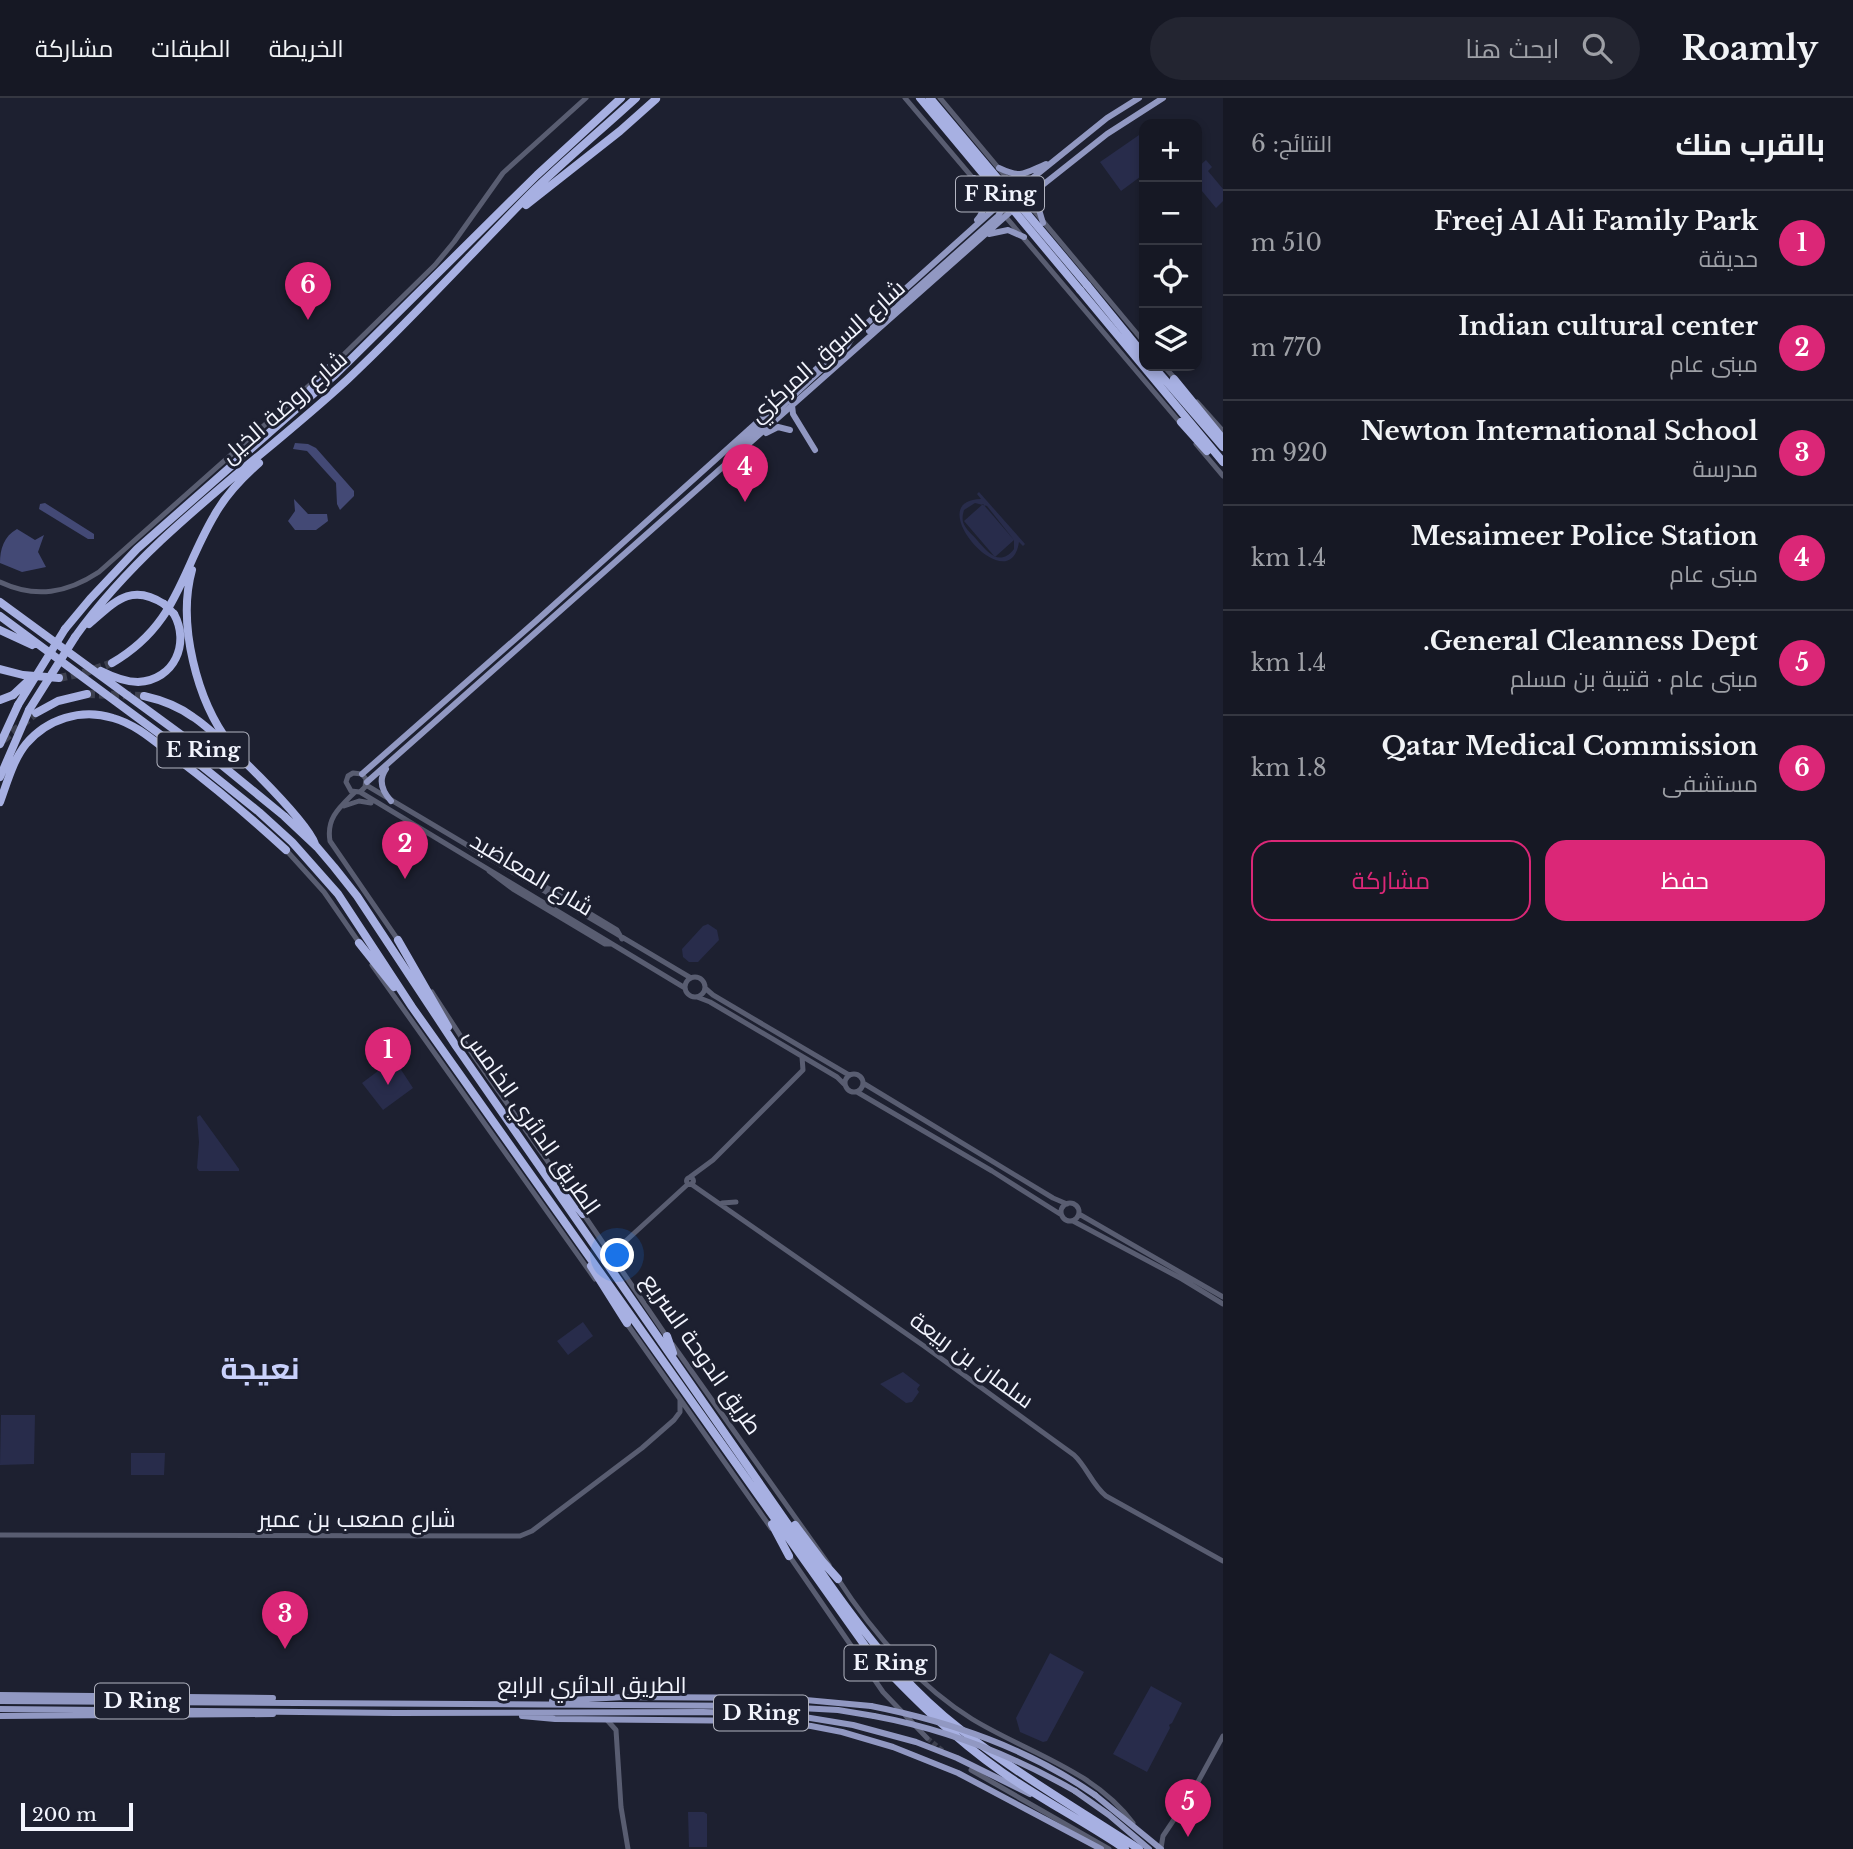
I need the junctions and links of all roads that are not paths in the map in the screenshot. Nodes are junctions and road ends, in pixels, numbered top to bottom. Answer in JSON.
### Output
{"nodes":[{"id":1,"x":586,"y":98,"type":"edge"},
{"id":2,"x":621,"y":98,"type":"edge"},
{"id":3,"x":636,"y":98,"type":"edge"},
{"id":4,"x":905,"y":98,"type":"edge"},
{"id":5,"x":920,"y":98,"type":"edge"},
{"id":6,"x":930,"y":98,"type":"edge"},
{"id":7,"x":940,"y":98,"type":"edge"},
{"id":8,"x":1139,"y":98,"type":"edge"},
{"id":9,"x":1163,"y":98,"type":"edge"},
{"id":10,"x":657,"y":99,"type":"edge"},
{"id":11,"x":1055,"y":160,"type":"junction"},
{"id":12,"x":999,"y":168,"type":"junction"},
{"id":13,"x":974,"y":177,"type":"junction"},
{"id":14,"x":1008,"y":179,"type":"junction"},
{"id":15,"x":1048,"y":180,"type":"junction"},
{"id":16,"x":1018,"y":190,"type":"junction"},
{"id":17,"x":1009,"y":197,"type":"junction"},
{"id":18,"x":1025,"y":199,"type":"junction"},
{"id":19,"x":1002,"y":211,"type":"junction"},
{"id":20,"x":1043,"y":223,"type":"junction"},
{"id":21,"x":501,"y":224,"type":"junction"},
{"id":22,"x":984,"y":236,"type":"junction"},
{"id":23,"x":962,"y":237,"type":"junction"},
{"id":24,"x":1024,"y":237,"type":"junction"},
{"id":25,"x":1083,"y":288,"type":"junction"},
{"id":26,"x":855,"y":334,"type":"junction"},
{"id":27,"x":1139,"y":336,"type":"edge"},
{"id":28,"x":861,"y":344,"type":"junction"},
{"id":29,"x":1139,"y":350,"type":"edge"},
{"id":30,"x":329,"y":368,"type":"junction"},
{"id":31,"x":1157,"y":371,"type":"edge"},
{"id":32,"x":1168,"y":371,"type":"edge"},
{"id":33,"x":1174,"y":379,"type":"junction"},
{"id":34,"x":792,"y":405,"type":"junction"},
{"id":35,"x":768,"y":410,"type":"junction"},
{"id":36,"x":778,"y":417,"type":"junction"},
{"id":37,"x":1181,"y":422,"type":"junction"},
{"id":38,"x":790,"y":430,"type":"dead end"},
{"id":39,"x":1223,"y":431,"type":"edge"},
{"id":40,"x":284,"y":434,"type":"junction"},
{"id":41,"x":1223,"y":439,"type":"edge"},
{"id":42,"x":254,"y":447,"type":"junction"},
{"id":43,"x":1223,"y":447,"type":"edge"},
{"id":44,"x":815,"y":450,"type":"dead end"},
{"id":45,"x":736,"y":454,"type":"junction"},
{"id":46,"x":1223,"y":462,"type":"edge"},
{"id":47,"x":724,"y":466,"type":"junction"},
{"id":48,"x":1223,"y":469,"type":"edge"},
{"id":49,"x":1223,"y":476,"type":"edge"},
{"id":50,"x":709,"y":478,"type":"junction"},
{"id":51,"x":708,"y":488,"type":"dead end"},
{"id":52,"x":196,"y":552,"type":"junction"},
{"id":53,"x":0,"y":582,"type":"edge"},
{"id":54,"x":0,"y":601,"type":"edge"},
{"id":55,"x":0,"y":616,"type":"edge"},
{"id":56,"x":0,"y":630,"type":"edge"},
{"id":57,"x":77,"y":635,"type":"junction"},
{"id":58,"x":45,"y":650,"type":"junction"},
{"id":59,"x":83,"y":662,"type":"junction"},
{"id":60,"x":112,"y":663,"type":"tunnel mouth"},
{"id":61,"x":0,"y":669,"type":"edge"},
{"id":62,"x":37,"y":671,"type":"junction"},
{"id":63,"x":59,"y":678,"type":"tunnel mouth"},
{"id":64,"x":87,"y":694,"type":"tunnel mouth"},
{"id":65,"x":144,"y":696,"type":"tunnel mouth"},
{"id":66,"x":0,"y":700,"type":"edge"},
{"id":67,"x":32,"y":712,"type":"junction"},
{"id":68,"x":0,"y":744,"type":"edge"},
{"id":69,"x":402,"y":751,"type":"junction"},
{"id":70,"x":247,"y":765,"type":"junction"},
{"id":71,"x":362,"y":774,"type":"junction"},
{"id":72,"x":0,"y":777,"type":"edge"},
{"id":73,"x":366,"y":783,"type":"junction"},
{"id":74,"x":357,"y":792,"type":"junction"},
{"id":75,"x":391,"y":801,"type":"junction"},
{"id":76,"x":0,"y":802,"type":"edge"},
{"id":77,"x":384,"y":808,"type":"junction"},
{"id":78,"x":338,"y":809,"type":"junction"},
{"id":79,"x":317,"y":847,"type":"junction"},
{"id":80,"x":286,"y":850,"type":"joint"},
{"id":81,"x":482,"y":855,"type":"junction"},
{"id":82,"x":570,"y":901,"type":"junction"},
{"id":83,"x":562,"y":902,"type":"junction"},
{"id":84,"x":622,"y":939,"type":"junction"},
{"id":85,"x":398,"y":940,"type":"junction"},
{"id":86,"x":359,"y":943,"type":"junction"},
{"id":87,"x":691,"y":978,"type":"junction"},
{"id":88,"x":685,"y":988,"type":"junction"},
{"id":89,"x":705,"y":988,"type":"junction"},
{"id":90,"x":696,"y":997,"type":"junction"},
{"id":91,"x":412,"y":1007,"type":"junction"},
{"id":92,"x":456,"y":1046,"type":"junction"},
{"id":93,"x":802,"y":1057,"type":"junction"},
{"id":94,"x":817,"y":1066,"type":"junction"},
{"id":95,"x":849,"y":1075,"type":"junction"},
{"id":96,"x":863,"y":1083,"type":"junction"},
{"id":97,"x":844,"y":1084,"type":"junction"},
{"id":98,"x":857,"y":1092,"type":"junction"},
{"id":99,"x":726,"y":1146,"type":"junction"},
{"id":100,"x":526,"y":1147,"type":"junction"},
{"id":101,"x":691,"y":1182,"type":"junction"},
{"id":102,"x":720,"y":1202,"type":"junction"},
{"id":103,"x":736,"y":1202,"type":"dead end"},
{"id":104,"x":1067,"y":1203,"type":"junction"},
{"id":105,"x":583,"y":1214,"type":"junction"},
{"id":106,"x":1060,"y":1214,"type":"junction"},
{"id":107,"x":1079,"y":1214,"type":"junction"},
{"id":108,"x":564,"y":1218,"type":"junction"},
{"id":109,"x":1073,"y":1221,"type":"junction"},
{"id":110,"x":604,"y":1247,"type":"junction"},
{"id":111,"x":618,"y":1248,"type":"junction"},
{"id":112,"x":616,"y":1264,"type":"junction"},
{"id":113,"x":1223,"y":1297,"type":"edge"},
{"id":114,"x":1223,"y":1304,"type":"edge"},
{"id":115,"x":627,"y":1323,"type":"junction"},
{"id":116,"x":667,"y":1336,"type":"junction"},
{"id":117,"x":678,"y":1365,"type":"junction"},
{"id":118,"x":680,"y":1398,"type":"junction"},
{"id":119,"x":674,"y":1420,"type":"junction"},
{"id":120,"x":696,"y":1423,"type":"junction"},
{"id":121,"x":749,"y":1473,"type":"junction"},
{"id":122,"x":0,"y":1535,"type":"edge"},
{"id":123,"x":789,"y":1556,"type":"junction"},
{"id":124,"x":1223,"y":1561,"type":"edge"},
{"id":125,"x":838,"y":1579,"type":"junction"},
{"id":126,"x":128,"y":1690,"type":"dead end"},
{"id":127,"x":187,"y":1691,"type":"dead end"},
{"id":128,"x":115,"y":1696,"type":"junction"},
{"id":129,"x":197,"y":1697,"type":"junction"},
{"id":130,"x":0,"y":1698,"type":"edge"},
{"id":131,"x":285,"y":1702,"type":"junction"},
{"id":132,"x":519,"y":1704,"type":"junction"},
{"id":133,"x":0,"y":1709,"type":"edge"},
{"id":134,"x":281,"y":1711,"type":"junction"},
{"id":135,"x":496,"y":1713,"type":"junction"},
{"id":136,"x":0,"y":1716,"type":"edge"},
{"id":137,"x":33,"y":1716,"type":"junction"},
{"id":138,"x":126,"y":1716,"type":"junction"},
{"id":139,"x":180,"y":1716,"type":"junction"},
{"id":140,"x":607,"y":1720,"type":"junction"},
{"id":141,"x":624,"y":1720,"type":"junction"},
{"id":142,"x":44,"y":1721,"type":"dead end"},
{"id":143,"x":195,"y":1721,"type":"dead end"},
{"id":144,"x":116,"y":1722,"type":"dead end"},
{"id":145,"x":616,"y":1733,"type":"junction"},
{"id":146,"x":1223,"y":1736,"type":"edge"},
{"id":147,"x":927,"y":1738,"type":"tunnel mouth"},
{"id":148,"x":971,"y":1770,"type":"dead end"},
{"id":149,"x":1052,"y":1804,"type":"junction"},
{"id":150,"x":1133,"y":1823,"type":"junction"},
{"id":151,"x":1163,"y":1836,"type":"junction"},
{"id":152,"x":1154,"y":1842,"type":"junction"},
{"id":153,"x":628,"y":1849,"type":"edge"},
{"id":154,"x":1101,"y":1849,"type":"edge"},
{"id":155,"x":1109,"y":1849,"type":"edge"},
{"id":156,"x":1125,"y":1849,"type":"edge"},
{"id":157,"x":1139,"y":1849,"type":"edge"},
{"id":158,"x":1149,"y":1849,"type":"edge"},
{"id":159,"x":1161,"y":1849,"type":"edge"}],
"edges":[{"from":1,"to":30,"type":"street","name":"شارع روضة الخيل"},
{"from":2,"to":42,"type":"highway","name":"شارع روضة الخيل"},
{"from":3,"to":21,"type":"highway","name":"شارع روضة الخيل"},
{"from":4,"to":13,"type":"street"},
{"from":5,"to":25,"type":"highway","number":"F Ring","bridge":true},
{"from":6,"to":25,"type":"highway","number":"F Ring","bridge":true},
{"from":7,"to":12,"type":"street"},
{"from":8,"to":11,"type":"main road"},
{"from":9,"to":15,"type":"main road","name":"شارع السوق المركزي"},
{"from":10,"to":21,"type":"highway"},
{"from":11,"to":12,"type":"main road"},
{"from":11,"to":16,"type":"main road"},
{"from":12,"to":14,"type":"street"},
{"from":13,"to":19,"type":"street"},
{"from":13,"to":23,"type":"main road"},
{"from":14,"to":16,"type":"street"},
{"from":14,"to":17,"type":"main road"},
{"from":15,"to":18,"type":"main road","name":"شارع السوق المركزي"},
{"from":15,"to":20,"type":"main road"},
{"from":16,"to":17,"type":"main road"},
{"from":16,"to":18,"type":"street"},
{"from":17,"to":19,"type":"main road"},
{"from":18,"to":19,"type":"main road","name":"شارع السوق المركزي"},
{"from":18,"to":20,"type":"street"},
{"from":19,"to":22,"type":"main road","name":"شارع السوق المركزي"},
{"from":19,"to":23,"type":"main road","name":"شارع السوق المركزي"},
{"from":19,"to":24,"type":"street"},
{"from":19,"to":28,"type":"main road"},
{"from":20,"to":27,"type":"street"},
{"from":21,"to":40,"type":"highway","name":"شارع روضة الخيل"},
{"from":22,"to":24,"type":"main road"},
{"from":22,"to":28,"type":"main road","name":"شارع السوق المركزي"},
{"from":23,"to":26,"type":"main road","name":"شارع السوق المركزي"},
{"from":24,"to":37,"type":"street"},
{"from":25,"to":29,"type":"highway"},
{"from":25,"to":46,"type":"highway"},
{"from":26,"to":35,"type":"main road","name":"شارع السوق المركزي"},
{"from":26,"to":36,"type":"main road"},
{"from":28,"to":34,"type":"main road","name":"شارع السوق المركزي"},
{"from":30,"to":42,"type":"highway"},
{"from":30,"to":53,"type":"street","name":"شارع روضة الخيل"},
{"from":31,"to":43,"type":"highway"},
{"from":32,"to":33,"type":"street"},
{"from":33,"to":39,"type":"street"},
{"from":33,"to":41,"type":"highway"},
{"from":34,"to":36,"type":"main road","name":"شارع السوق المركزي"},
{"from":34,"to":44,"type":"main road"},
{"from":35,"to":47,"type":"main road"},
{"from":35,"to":71,"type":"main road","name":"شارع السوق المركزي"},
{"from":36,"to":45,"type":"main road","name":"شارع السوق المركزي"},
{"from":37,"to":48,"type":"highway"},
{"from":37,"to":49,"type":"street"},
{"from":38,"to":45,"type":"main road"},
{"from":40,"to":52,"type":"highway"},
{"from":40,"to":57,"type":"highway","name":"شارع روضة الخيل"},
{"from":42,"to":62,"type":"highway","name":"شارع روضة الخيل","bridge":true},
{"from":45,"to":47,"type":"main road","name":"شارع السوق المركزي"},
{"from":47,"to":50,"type":"main road","name":"شارع السوق المركزي"},
{"from":50,"to":51,"type":"main road"},
{"from":50,"to":69,"type":"main road","name":"شارع السوق المركزي"},
{"from":52,"to":60,"type":"highway"},
{"from":52,"to":70,"type":"highway"},
{"from":54,"to":59,"type":"highway","name":"الطريق الدائري الخامس","number":"E Ring"},
{"from":55,"to":58,"type":"highway","name":"الطريق الدائري الخامس","number":"E Ring"},
{"from":56,"to":58,"type":"highway"},
{"from":57,"to":59,"type":"highway","bridge":true},
{"from":57,"to":67,"type":"highway","name":"شارع روضة الخيل","bridge":true},
{"from":58,"to":91,"type":"highway","name":"الطريق الدائري الخامس","number":"E Ring"},
{"from":59,"to":79,"type":"highway","name":"الطريق الدائري الخامس","number":"E Ring"},
{"from":61,"to":63,"type":"highway"},
{"from":62,"to":66,"type":"highway","bridge":true},
{"from":62,"to":68,"type":"highway","name":"شارع روضة الخيل","bridge":true},
{"from":64,"to":67,"type":"highway"},
{"from":65,"to":70,"type":"highway"},
{"from":67,"to":72,"type":"highway","name":"شارع روضة الخيل"},
{"from":69,"to":73,"type":"main road","name":"شارع السوق المركزي"},
{"from":69,"to":75,"type":"main road"},
{"from":70,"to":79,"type":"highway"},
{"from":71,"to":73,"type":"street"},
{"from":71,"to":74,"type":"street"},
{"from":73,"to":74,"type":"street"},
{"from":73,"to":75,"type":"street","name":"شارع المعاضيد"},
{"from":74,"to":77,"type":"street","name":"شارع المعاضيد"},
{"from":74,"to":78,"type":"street"},
{"from":75,"to":81,"type":"street","name":"شارع المعاضيد"},
{"from":76,"to":80,"type":"highway"},
{"from":77,"to":78,"type":"street"},
{"from":77,"to":88,"type":"street","name":"شارع المعاضيد"},
{"from":78,"to":85,"type":"street","name":"طريق الدوحة السريع"},
{"from":79,"to":92,"type":"highway","name":"الطريق الدائري الخامس","number":"E Ring"},
{"from":80,"to":86,"type":"street","name":"طريق الدوحة السريع"},
{"from":81,"to":82,"type":"street"},
{"from":81,"to":83,"type":"street","name":"شارع المعاضيد"},
{"from":82,"to":83,"type":"street"},
{"from":82,"to":84,"type":"street"},
{"from":83,"to":84,"type":"street","name":"شارع المعاضيد"},
{"from":84,"to":87,"type":"street","name":"شارع المعاضيد"},
{"from":85,"to":92,"type":"highway"},
{"from":85,"to":105,"type":"street","name":"طريق الدوحة السريع"},
{"from":86,"to":91,"type":"highway"},
{"from":86,"to":115,"type":"street","name":"طريق الدوحة السريع"},
{"from":87,"to":88,"type":"street"},
{"from":87,"to":89,"type":"street"},
{"from":88,"to":90,"type":"street"},
{"from":89,"to":90,"type":"street"},
{"from":89,"to":95,"type":"street"},
{"from":90,"to":93,"type":"street"},
{"from":91,"to":108,"type":"highway","name":"الطريق الدائري الخامس","number":"E Ring"},
{"from":92,"to":100,"type":"highway","name":"الطريق الدائري الخامس","number":"E Ring"},
{"from":93,"to":94,"type":"street"},
{"from":93,"to":99,"type":"street"},
{"from":94,"to":97,"type":"street"},
{"from":94,"to":99,"type":"street"},
{"from":95,"to":96,"type":"street"},
{"from":95,"to":97,"type":"street"},
{"from":96,"to":98,"type":"street"},
{"from":96,"to":104,"type":"street"},
{"from":97,"to":98,"type":"street"},
{"from":98,"to":106,"type":"street"},
{"from":99,"to":101,"type":"street"},
{"from":100,"to":105,"type":"highway"},
{"from":100,"to":117,"type":"highway","name":"الطريق الدائري الخامس","number":"E Ring"},
{"from":101,"to":102,"type":"street","name":"سلمان بن ربيعة"},
{"from":101,"to":111,"type":"street"},
{"from":102,"to":103,"type":"street"},
{"from":102,"to":124,"type":"street","name":"سلمان بن ربيعة"},
{"from":104,"to":106,"type":"street"},
{"from":104,"to":107,"type":"street"},
{"from":105,"to":110,"type":"street","name":"طريق الدوحة السريع"},
{"from":106,"to":109,"type":"street"},
{"from":107,"to":109,"type":"street"},
{"from":107,"to":113,"type":"street"},
{"from":108,"to":115,"type":"highway"},
{"from":108,"to":121,"type":"highway","name":"الطريق الدائري الخامس","number":"E Ring"},
{"from":109,"to":114,"type":"street"},
{"from":110,"to":111,"type":"street"},
{"from":110,"to":112,"type":"street","name":"طريق الدوحة السريع"},
{"from":111,"to":112,"type":"street"},
{"from":112,"to":116,"type":"street","name":"طريق الدوحة السريع"},
{"from":115,"to":118,"type":"street","name":"طريق الدوحة السريع"},
{"from":116,"to":117,"type":"highway"},
{"from":116,"to":125,"type":"street","name":"طريق الدوحة السريع"},
{"from":117,"to":121,"type":"highway","name":"الطريق الدائري الخامس","number":"E Ring"},
{"from":118,"to":119,"type":"street"},
{"from":118,"to":120,"type":"street","name":"طريق الدوحة السريع"},
{"from":119,"to":120,"type":"street"},
{"from":119,"to":122,"type":"street","name":"شارع مصعب بن عمير"},
{"from":120,"to":123,"type":"street","name":"طريق الدوحة السريع"},
{"from":121,"to":123,"type":"highway"},
{"from":121,"to":125,"type":"highway"},
{"from":121,"to":149,"type":"highway","name":"الطريق الدائري الخامس","number":"E Ring"},
{"from":121,"to":157,"type":"highway","name":"الطريق الدائري الخامس","number":"E Ring"},
{"from":123,"to":147,"type":"street","name":"طريق الدوحة السريع"},
{"from":125,"to":150,"type":"street","name":"طريق الدوحة السريع"},
{"from":126,"to":128,"type":"main road"},
{"from":127,"to":129,"type":"main road"},
{"from":128,"to":129,"type":"main road"},
{"from":128,"to":130,"type":"main road","number":"D Ring"},
{"from":129,"to":131,"type":"main road"},
{"from":130,"to":131,"type":"main road","name":"الطريق الدائري الرابع","number":"D Ring"},
{"from":131,"to":132,"type":"main road","name":"الطريق الدائري الرابع","number":"D Ring"},
{"from":132,"to":150,"type":"main road","name":"الطريق الدائري الرابع","number":"D Ring","bridge":true},
{"from":132,"to":158,"type":"main road","name":"الطريق الدائري الرابع","number":"D Ring","bridge":true},
{"from":133,"to":134,"type":"main road","name":"الطريق الدائري الرابع","number":"D Ring"},
{"from":134,"to":135,"type":"main road","name":"الطريق الدائري الرابع","number":"D Ring"},
{"from":134,"to":139,"type":"main road","number":"D Ring"},
{"from":135,"to":140,"type":"main road","name":"الطريق الدائري الرابع","number":"D Ring"},
{"from":135,"to":149,"type":"main road","name":"الطريق الدائري الرابع","number":"D Ring"},
{"from":136,"to":137,"type":"main road","number":"D Ring"},
{"from":137,"to":138,"type":"main road","number":"D Ring"},
{"from":137,"to":142,"type":"main road"},
{"from":138,"to":139,"type":"main road","number":"D Ring"},
{"from":138,"to":144,"type":"main road"},
{"from":139,"to":143,"type":"main road"},
{"from":140,"to":141,"type":"main road","name":"الطريق الدائري الرابع","number":"D Ring"},
{"from":140,"to":145,"type":"street"},
{"from":141,"to":145,"type":"street"},
{"from":141,"to":154,"type":"main road","name":"الطريق الدائري الرابع","number":"D Ring"},
{"from":145,"to":153,"type":"street"},
{"from":146,"to":151,"type":"street"},
{"from":148,"to":155,"type":"street"},
{"from":149,"to":156,"type":"highway","name":"الطريق الدائري الرابع","number":"D Ring"},
{"from":150,"to":152,"type":"main road","name":"الطريق الدائري الرابع","number":"D Ring"},
{"from":151,"to":152,"type":"street"},
{"from":151,"to":159,"type":"street"},
{"from":152,"to":159,"type":"main road","name":"الطريق الدائري الرابع","number":"D Ring"}]}
